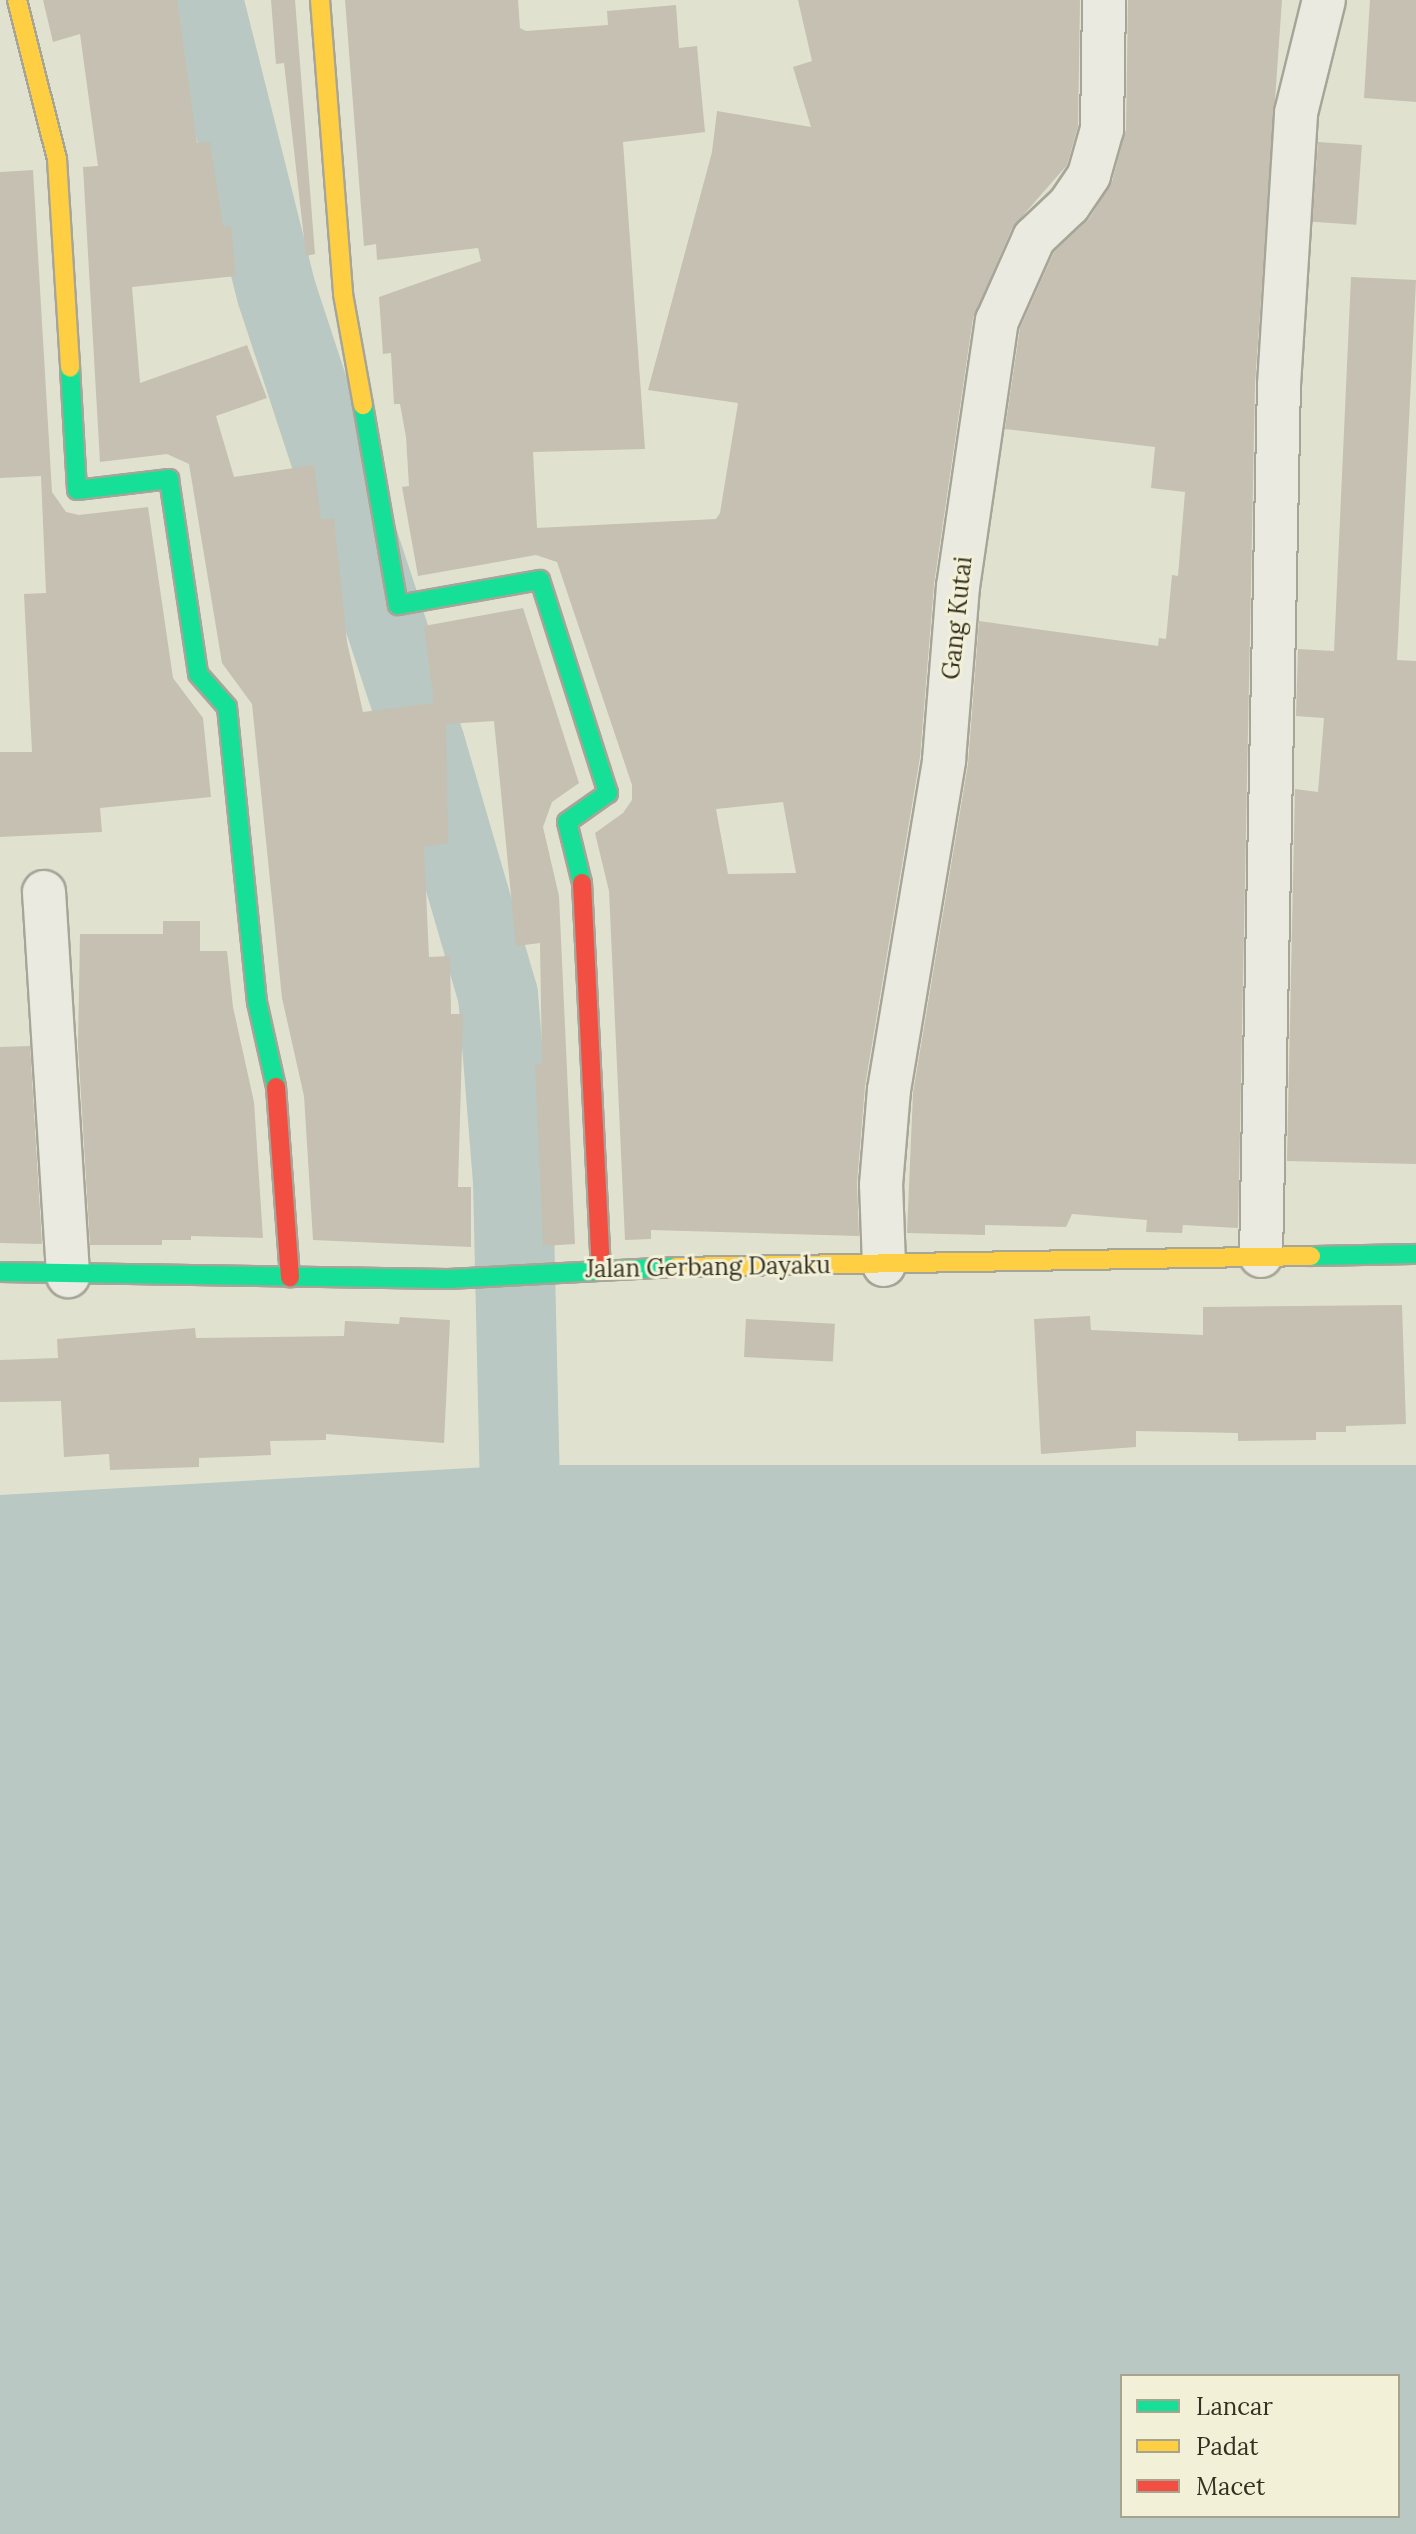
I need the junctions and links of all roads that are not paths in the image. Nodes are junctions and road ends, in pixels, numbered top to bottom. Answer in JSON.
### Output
{"nodes":[{"id":1,"x":17,"y":0,"type":"edge"},
{"id":2,"x":320,"y":0,"type":"edge"},
{"id":3,"x":1104,"y":0,"type":"edge"},
{"id":4,"x":1324,"y":0,"type":"edge"},
{"id":5,"x":44,"y":892,"type":"dead end"},
{"id":6,"x":1416,"y":1254,"type":"edge"},
{"id":7,"x":1261,"y":1256,"type":"junction"},
{"id":8,"x":884,"y":1265,"type":"junction"},
{"id":9,"x":601,"y":1269,"type":"junction"},
{"id":10,"x":0,"y":1272,"type":"edge"},
{"id":11,"x":68,"y":1276,"type":"junction"},
{"id":12,"x":290,"y":1277,"type":"junction"}],
"edges":[{"from":1,"to":12,"type":"main road"},
{"from":2,"to":9,"type":"main road"},
{"from":3,"to":8,"type":"street","name":"Gang Kutai"},
{"from":4,"to":7,"type":"street"},
{"from":5,"to":11,"type":"street"},
{"from":6,"to":7,"type":"main road","name":"Jalan Gerbang Dayaku"},
{"from":7,"to":8,"type":"main road","name":"Jalan Gerbang Dayaku"},
{"from":8,"to":9,"type":"main road","name":"Jalan Gerbang Dayaku"},
{"from":9,"to":12,"type":"main road","name":"Jalan Gerbang Dayaku"},
{"from":10,"to":11,"type":"main road","name":"Jalan Gerbang Dayaku"},
{"from":11,"to":12,"type":"main road","name":"Jalan Gerbang Dayaku"}]}
